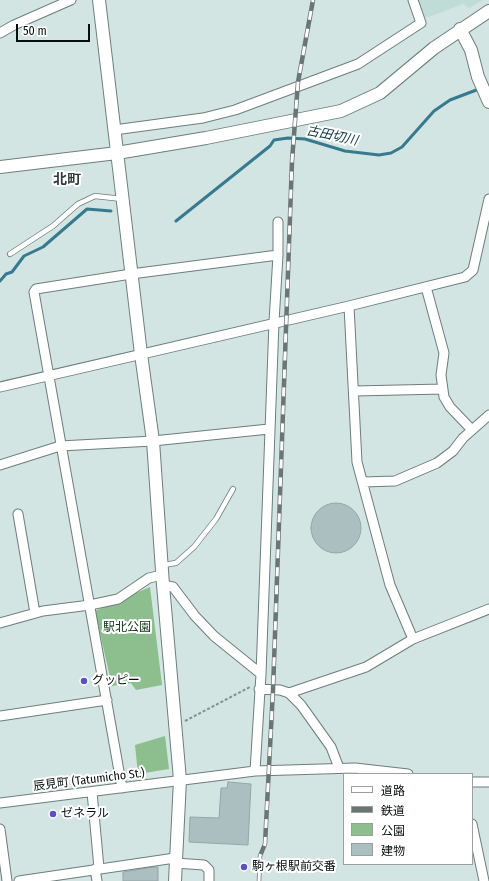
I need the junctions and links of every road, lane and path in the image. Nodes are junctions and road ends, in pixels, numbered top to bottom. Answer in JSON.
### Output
{"nodes":[{"id":1,"x":71,"y":0,"type":"edge"},
{"id":2,"x":99,"y":0,"type":"edge"},
{"id":3,"x":413,"y":0,"type":"edge"},
{"id":4,"x":489,"y":11,"type":"edge"},
{"id":5,"x":460,"y":29,"type":"junction"},
{"id":6,"x":0,"y":34,"type":"edge"},
{"id":7,"x":489,"y":102,"type":"edge"},
{"id":8,"x":114,"y":130,"type":"junction"},
{"id":9,"x":117,"y":153,"type":"junction"},
{"id":10,"x":0,"y":167,"type":"edge"},
{"id":11,"x":122,"y":199,"type":"junction"},
{"id":12,"x":489,"y":199,"type":"edge"},
{"id":13,"x":278,"y":222,"type":"dead end"},
{"id":14,"x":10,"y":254,"type":"dead end"},
{"id":15,"x":278,"y":255,"type":"junction"},
{"id":16,"x":132,"y":274,"type":"junction"},
{"id":17,"x":426,"y":287,"type":"junction"},
{"id":18,"x":349,"y":306,"type":"junction"},
{"id":19,"x":274,"y":322,"type":"junction"},
{"id":20,"x":140,"y":354,"type":"junction"},
{"id":21,"x":48,"y":376,"type":"junction"},
{"id":22,"x":0,"y":387,"type":"edge"},
{"id":23,"x":442,"y":389,"type":"junction"},
{"id":24,"x":354,"y":391,"type":"junction"},
{"id":25,"x":489,"y":415,"type":"edge"},
{"id":26,"x":269,"y":429,"type":"junction"},
{"id":27,"x":472,"y":430,"type":"junction"},
{"id":28,"x":153,"y":440,"type":"junction"},
{"id":29,"x":60,"y":446,"type":"junction"},
{"id":30,"x":0,"y":465,"type":"edge"},
{"id":31,"x":363,"y":482,"type":"junction"},
{"id":32,"x":233,"y":489,"type":"dead end"},
{"id":33,"x":18,"y":514,"type":"dead end"},
{"id":34,"x":162,"y":575,"type":"junction"},
{"id":35,"x":90,"y":605,"type":"junction"},
{"id":36,"x":489,"y":609,"type":"edge"},
{"id":37,"x":35,"y":614,"type":"junction"},
{"id":38,"x":0,"y":623,"type":"edge"},
{"id":39,"x":413,"y":639,"type":"junction"},
{"id":40,"x":260,"y":682,"type":"junction"},
{"id":41,"x":289,"y":693,"type":"junction"},
{"id":42,"x":107,"y":700,"type":"junction"},
{"id":43,"x":0,"y":716,"type":"edge"},
{"id":44,"x":175,"y":727,"type":"junction"},
{"id":45,"x":339,"y":768,"type":"junction"},
{"id":46,"x":255,"y":771,"type":"junction"},
{"id":47,"x":399,"y":773,"type":"edge"},
{"id":48,"x":180,"y":780,"type":"junction"},
{"id":49,"x":473,"y":782,"type":"edge"},
{"id":50,"x":489,"y":782,"type":"edge"},
{"id":51,"x":122,"y":788,"type":"junction"},
{"id":52,"x":92,"y":792,"type":"junction"},
{"id":53,"x":0,"y":803,"type":"edge"},
{"id":54,"x":0,"y":829,"type":"edge"},
{"id":55,"x":473,"y":829,"type":"edge"},
{"id":56,"x":175,"y":861,"type":"junction"},
{"id":57,"x":97,"y":868,"type":"junction"},
{"id":58,"x":7,"y":881,"type":"edge"},
{"id":59,"x":19,"y":881,"type":"edge"},
{"id":60,"x":97,"y":881,"type":"edge"},
{"id":61,"x":175,"y":881,"type":"edge"},
{"id":62,"x":209,"y":881,"type":"edge"},
{"id":63,"x":484,"y":881,"type":"edge"}],
"edges":[{"from":1,"to":6,"type":"street"},
{"from":2,"to":8,"type":"street"},
{"from":3,"to":8,"type":"street"},
{"from":4,"to":5,"type":"street"},
{"from":5,"to":7,"type":"street"},
{"from":5,"to":9,"type":"street"},
{"from":8,"to":9,"type":"street"},
{"from":9,"to":10,"type":"street"},
{"from":9,"to":11,"type":"street"},
{"from":11,"to":14,"type":"lane"},
{"from":11,"to":16,"type":"street"},
{"from":12,"to":17,"type":"street"},
{"from":13,"to":15,"type":"street"},
{"from":15,"to":16,"type":"street"},
{"from":15,"to":19,"type":"street"},
{"from":16,"to":20,"type":"street"},
{"from":16,"to":21,"type":"street"},
{"from":17,"to":18,"type":"street"},
{"from":17,"to":23,"type":"street"},
{"from":18,"to":19,"type":"street"},
{"from":18,"to":24,"type":"street"},
{"from":19,"to":20,"type":"street"},
{"from":19,"to":26,"type":"street"},
{"from":20,"to":21,"type":"street"},
{"from":20,"to":28,"type":"street"},
{"from":21,"to":22,"type":"street"},
{"from":21,"to":29,"type":"street"},
{"from":23,"to":24,"type":"street"},
{"from":23,"to":27,"type":"street"},
{"from":24,"to":31,"type":"street"},
{"from":25,"to":27,"type":"street"},
{"from":26,"to":28,"type":"street"},
{"from":26,"to":40,"type":"street"},
{"from":27,"to":31,"type":"street"},
{"from":28,"to":29,"type":"street"},
{"from":28,"to":34,"type":"street"},
{"from":29,"to":30,"type":"street"},
{"from":29,"to":35,"type":"street"},
{"from":31,"to":39,"type":"street"},
{"from":32,"to":34,"type":"lane"},
{"from":33,"to":37,"type":"street"},
{"from":34,"to":35,"type":"street"},
{"from":34,"to":40,"type":"street"},
{"from":34,"to":44,"type":"street"},
{"from":35,"to":37,"type":"street"},
{"from":35,"to":42,"type":"street"},
{"from":36,"to":39,"type":"street"},
{"from":37,"to":38,"type":"street"},
{"from":39,"to":41,"type":"street"},
{"from":40,"to":41,"type":"street"},
{"from":40,"to":44,"type":"path"},
{"from":40,"to":46,"type":"street"},
{"from":41,"to":45,"type":"street"},
{"from":42,"to":43,"type":"street"},
{"from":42,"to":51,"type":"street"},
{"from":44,"to":48,"type":"street"},
{"from":45,"to":46,"type":"street","name":"辰見町 (Tatumicho St.)"},
{"from":45,"to":47,"type":"street","name":"辰見町 (Tatumicho St.)"},
{"from":46,"to":48,"type":"street","name":"辰見町 (Tatumicho St.)"},
{"from":48,"to":51,"type":"street","name":"辰見町 (Tatumicho St.)"},
{"from":48,"to":56,"type":"street"},
{"from":49,"to":50,"type":"street"},
{"from":51,"to":52,"type":"street","name":"辰見町 (Tatumicho St.)"},
{"from":52,"to":53,"type":"street","name":"辰見町 (Tatumicho St.)"},
{"from":52,"to":57,"type":"street"},
{"from":54,"to":58,"type":"street"},
{"from":55,"to":63,"type":"street"},
{"from":56,"to":57,"type":"street"},
{"from":56,"to":61,"type":"street"},
{"from":56,"to":62,"type":"street"},
{"from":57,"to":59,"type":"street"},
{"from":57,"to":60,"type":"street"}]}
